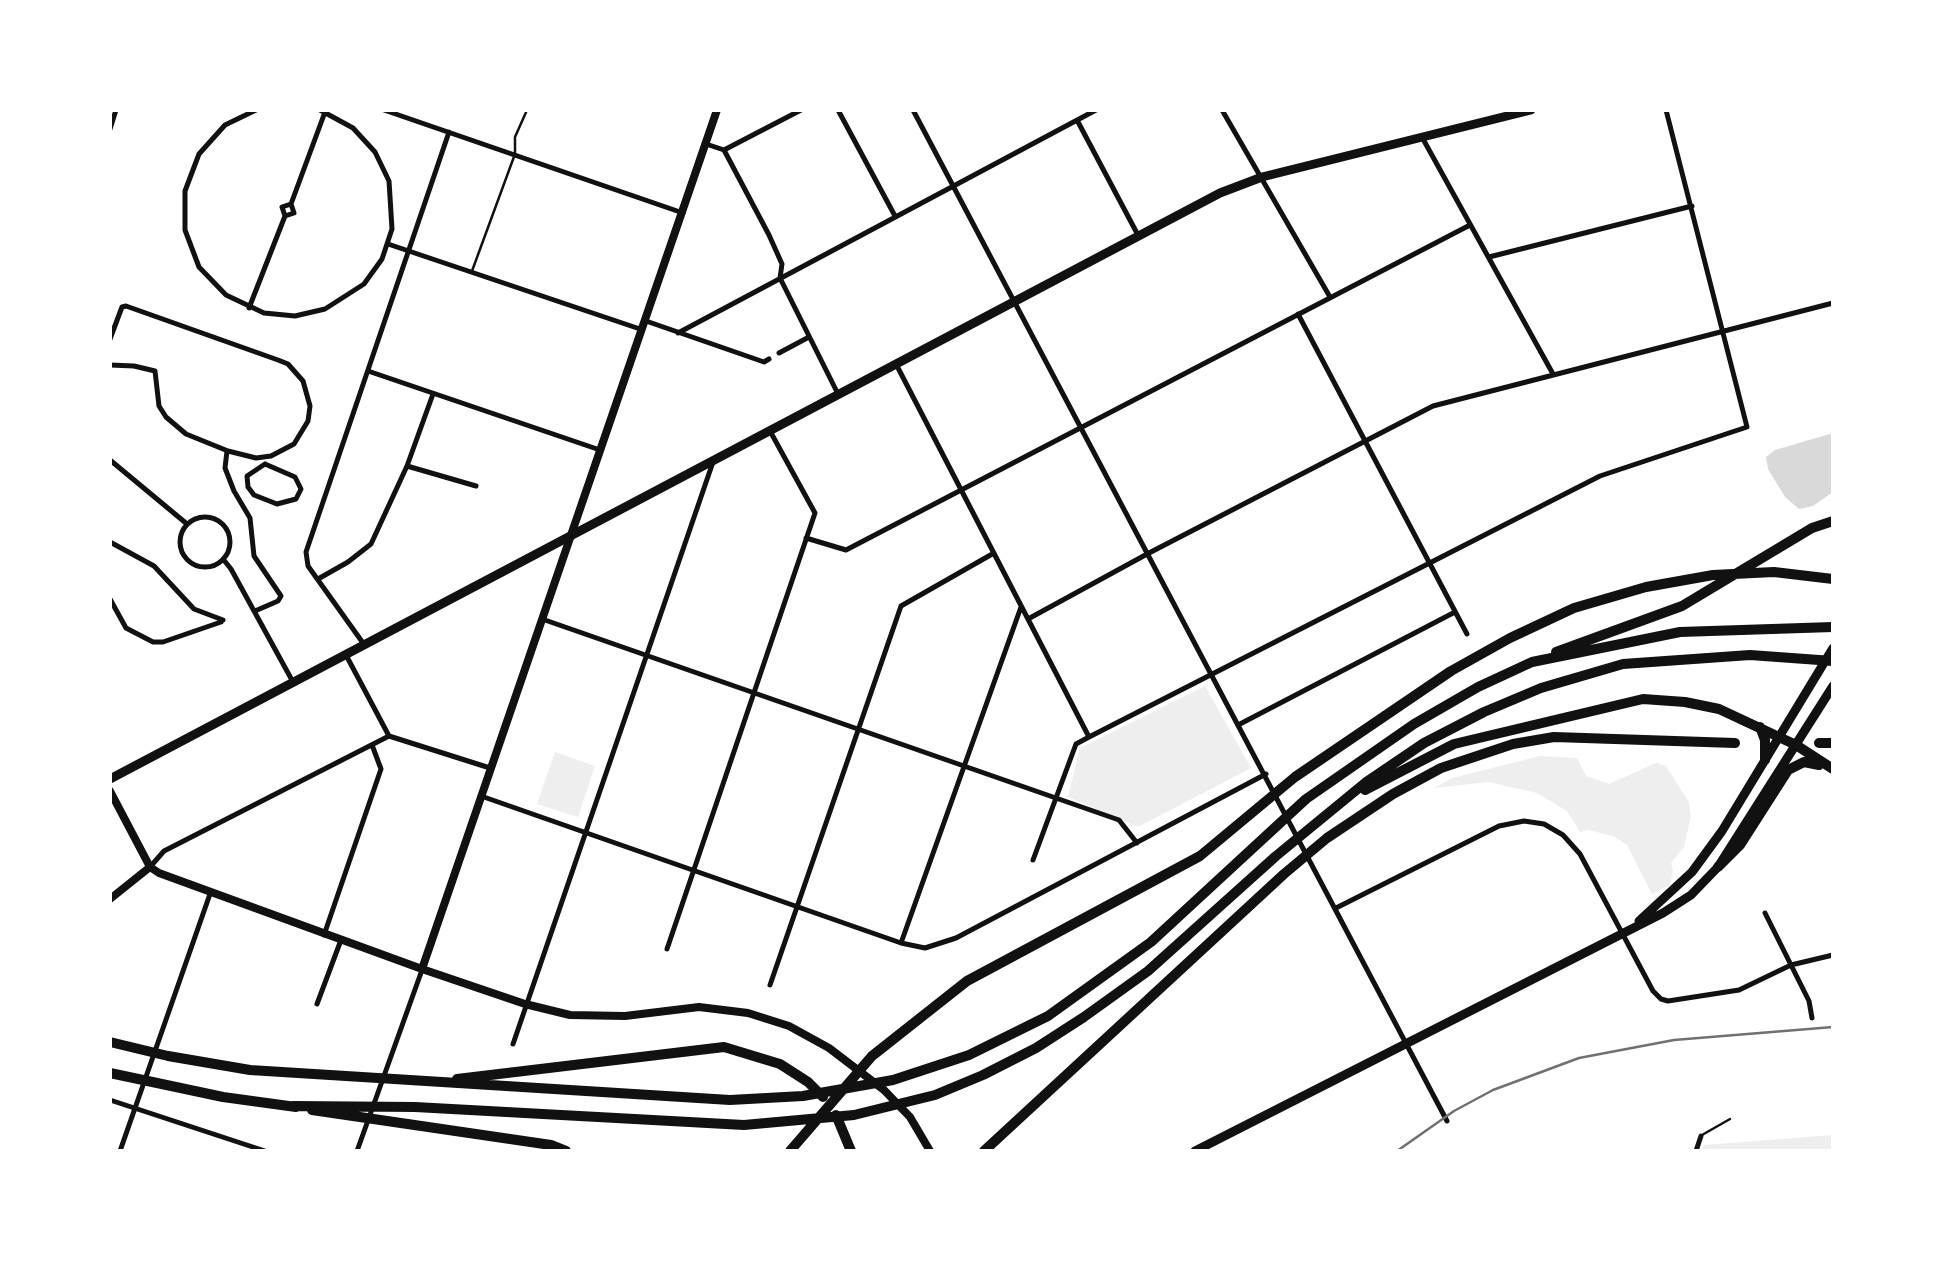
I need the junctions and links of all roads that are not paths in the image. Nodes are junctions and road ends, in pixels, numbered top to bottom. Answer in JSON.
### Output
{"nodes":[{"id":1,"x":116,"y":110,"type":"edge"},
{"id":2,"x":256,"y":110,"type":"edge"},
{"id":3,"x":384,"y":110,"type":"edge"},
{"id":4,"x":527,"y":110,"type":"edge"},
{"id":5,"x":717,"y":110,"type":"edge"},
{"id":6,"x":801,"y":110,"type":"edge"},
{"id":7,"x":838,"y":110,"type":"edge"},
{"id":8,"x":913,"y":110,"type":"edge"},
{"id":9,"x":1096,"y":110,"type":"edge"},
{"id":10,"x":1223,"y":110,"type":"edge"},
{"id":11,"x":1531,"y":110,"type":"edge"},
{"id":12,"x":1666,"y":110,"type":"edge"},
{"id":13,"x":323,"y":111,"type":"edge"},
{"id":14,"x":1078,"y":120,"type":"junction"},
{"id":15,"x":110,"y":129,"type":"edge"},
{"id":16,"x":449,"y":132,"type":"junction"},
{"id":17,"x":1422,"y":136,"type":"junction"},
{"id":18,"x":706,"y":144,"type":"junction"},
{"id":19,"x":724,"y":150,"type":"junction"},
{"id":20,"x":514,"y":154,"type":"junction"},
{"id":21,"x":1262,"y":177,"type":"junction"},
{"id":22,"x":952,"y":185,"type":"junction"},
{"id":23,"x":1692,"y":206,"type":"junction"},
{"id":24,"x":683,"y":213,"type":"junction"},
{"id":25,"x":895,"y":216,"type":"junction"},
{"id":26,"x":1470,"y":225,"type":"junction"},
{"id":27,"x":1139,"y":237,"type":"junction"},
{"id":28,"x":388,"y":244,"type":"junction"},
{"id":29,"x":408,"y":251,"type":"junction"},
{"id":30,"x":1489,"y":257,"type":"junction"},
{"id":31,"x":471,"y":273,"type":"junction"},
{"id":32,"x":780,"y":278,"type":"junction"},
{"id":33,"x":1330,"y":297,"type":"junction"},
{"id":34,"x":1014,"y":300,"type":"junction"},
{"id":35,"x":1833,"y":303,"type":"edge"},
{"id":36,"x":249,"y":308,"type":"junction"},
{"id":37,"x":1298,"y":314,"type":"junction"},
{"id":38,"x":642,"y":325,"type":"junction"},
{"id":39,"x":1725,"y":330,"type":"junction"},
{"id":40,"x":678,"y":333,"type":"junction"},
{"id":41,"x":809,"y":336,"type":"junction"},
{"id":42,"x":110,"y":339,"type":"edge"},
{"id":43,"x":779,"y":354,"type":"dead end"},
{"id":44,"x":768,"y":360,"type":"dead end"},
{"id":45,"x":896,"y":364,"type":"junction"},
{"id":46,"x":110,"y":365,"type":"edge"},
{"id":47,"x":368,"y":371,"type":"junction"},
{"id":48,"x":1553,"y":374,"type":"junction"},
{"id":49,"x":433,"y":394,"type":"junction"},
{"id":50,"x":838,"y":394,"type":"junction"},
{"id":51,"x":1082,"y":427,"type":"junction"},
{"id":52,"x":770,"y":430,"type":"junction"},
{"id":53,"x":1367,"y":443,"type":"junction"},
{"id":54,"x":228,"y":450,"type":"junction"},
{"id":55,"x":600,"y":450,"type":"junction"},
{"id":56,"x":110,"y":460,"type":"edge"},
{"id":57,"x":265,"y":461,"type":"junction"},
{"id":58,"x":713,"y":462,"type":"junction"},
{"id":59,"x":407,"y":466,"type":"junction"},
{"id":60,"x":476,"y":486,"type":"dead end"},
{"id":61,"x":961,"y":489,"type":"junction"},
{"id":62,"x":1833,"y":518,"type":"edge"},
{"id":63,"x":186,"y":524,"type":"junction"},
{"id":64,"x":570,"y":536,"type":"junction"},
{"id":65,"x":806,"y":538,"type":"junction"},
{"id":66,"x":110,"y":542,"type":"edge"},
{"id":67,"x":994,"y":553,"type":"junction"},
{"id":68,"x":1149,"y":553,"type":"junction"},
{"id":69,"x":223,"y":560,"type":"junction"},
{"id":70,"x":1428,"y":562,"type":"junction"},
{"id":71,"x":318,"y":579,"type":"junction"},
{"id":72,"x":1833,"y":580,"type":"edge"},
{"id":73,"x":110,"y":599,"type":"edge"},
{"id":74,"x":1021,"y":606,"type":"junction"},
{"id":75,"x":255,"y":611,"type":"junction"},
{"id":76,"x":1456,"y":612,"type":"junction"},
{"id":77,"x":542,"y":619,"type":"junction"},
{"id":78,"x":1028,"y":620,"type":"junction"},
{"id":79,"x":1833,"y":627,"type":"edge"},
{"id":80,"x":1467,"y":634,"type":"dead end"},
{"id":81,"x":365,"y":645,"type":"junction"},
{"id":82,"x":1833,"y":648,"type":"edge"},
{"id":83,"x":346,"y":655,"type":"junction"},
{"id":84,"x":647,"y":656,"type":"junction"},
{"id":85,"x":1833,"y":661,"type":"edge"},
{"id":86,"x":1532,"y":662,"type":"junction"},
{"id":87,"x":1212,"y":672,"type":"junction"},
{"id":88,"x":293,"y":682,"type":"junction"},
{"id":89,"x":1832,"y":687,"type":"edge"},
{"id":90,"x":754,"y":694,"type":"junction"},
{"id":91,"x":1240,"y":724,"type":"junction"},
{"id":92,"x":1759,"y":726,"type":"junction"},
{"id":93,"x":858,"y":730,"type":"junction"},
{"id":94,"x":390,"y":736,"type":"junction"},
{"id":95,"x":1780,"y":736,"type":"junction"},
{"id":96,"x":1089,"y":737,"type":"junction"},
{"id":97,"x":1735,"y":743,"type":"dead end"},
{"id":98,"x":1819,"y":743,"type":"dead end"},
{"id":99,"x":1833,"y":743,"type":"edge"},
{"id":100,"x":372,"y":745,"type":"junction"},
{"id":101,"x":1796,"y":745,"type":"junction"},
{"id":102,"x":1765,"y":760,"type":"junction"},
{"id":103,"x":964,"y":767,"type":"junction"},
{"id":104,"x":490,"y":768,"type":"junction"},
{"id":105,"x":1833,"y":771,"type":"edge"},
{"id":106,"x":1266,"y":774,"type":"junction"},
{"id":107,"x":110,"y":780,"type":"edge"},
{"id":108,"x":110,"y":790,"type":"edge"},
{"id":109,"x":482,"y":796,"type":"junction"},
{"id":110,"x":1055,"y":799,"type":"junction"},
{"id":111,"x":1338,"y":806,"type":"junction"},
{"id":112,"x":584,"y":831,"type":"junction"},
{"id":113,"x":1137,"y":844,"type":"junction"},
{"id":114,"x":1033,"y":860,"type":"dead end"},
{"id":115,"x":150,"y":867,"type":"junction"},
{"id":116,"x":1718,"y":867,"type":"junction"},
{"id":117,"x":695,"y":871,"type":"junction"},
{"id":118,"x":210,"y":894,"type":"junction"},
{"id":119,"x":110,"y":899,"type":"edge"},
{"id":120,"x":797,"y":908,"type":"junction"},
{"id":121,"x":1336,"y":908,"type":"junction"},
{"id":122,"x":1765,"y":913,"type":"dead end"},
{"id":123,"x":1623,"y":934,"type":"junction"},
{"id":124,"x":324,"y":935,"type":"junction"},
{"id":125,"x":341,"y":940,"type":"junction"},
{"id":126,"x":901,"y":943,"type":"junction"},
{"id":127,"x":666,"y":949,"type":"dead end"},
{"id":128,"x":1833,"y":955,"type":"edge"},
{"id":129,"x":1791,"y":965,"type":"junction"},
{"id":130,"x":422,"y":970,"type":"junction"},
{"id":131,"x":770,"y":986,"type":"dead end"},
{"id":132,"x":317,"y":1004,"type":"dead end"},
{"id":133,"x":525,"y":1004,"type":"junction"},
{"id":134,"x":1812,"y":1018,"type":"dead end"},
{"id":135,"x":110,"y":1042,"type":"edge"},
{"id":136,"x":1406,"y":1042,"type":"junction"},
{"id":137,"x":513,"y":1044,"type":"dead end"},
{"id":138,"x":110,"y":1073,"type":"edge"},
{"id":139,"x":435,"y":1082,"type":"junction"},
{"id":140,"x":110,"y":1100,"type":"edge"},
{"id":141,"x":292,"y":1106,"type":"junction"},
{"id":142,"x":135,"y":1108,"type":"junction"},
{"id":143,"x":1730,"y":1119,"type":"dead end"},
{"id":144,"x":1447,"y":1121,"type":"dead end"},
{"id":145,"x":1701,"y":1136,"type":"joint"},
{"id":146,"x":120,"y":1151,"type":"edge"},
{"id":147,"x":265,"y":1151,"type":"edge"},
{"id":148,"x":358,"y":1151,"type":"edge"},
{"id":149,"x":566,"y":1151,"type":"edge"},
{"id":150,"x":790,"y":1151,"type":"edge"},
{"id":151,"x":851,"y":1151,"type":"edge"},
{"id":152,"x":930,"y":1151,"type":"edge"},
{"id":153,"x":984,"y":1151,"type":"edge"},
{"id":154,"x":1195,"y":1151,"type":"edge"},
{"id":155,"x":1696,"y":1151,"type":"edge"}],
"edges":[{"from":1,"to":15,"type":"street"},
{"from":2,"to":36,"type":"street"},
{"from":3,"to":16,"type":"street"},
{"from":4,"to":20,"type":"lane"},
{"from":5,"to":18,"type":"main road"},
{"from":6,"to":19,"type":"street"},
{"from":7,"to":25,"type":"street"},
{"from":8,"to":22,"type":"street"},
{"from":9,"to":14,"type":"street"},
{"from":10,"to":21,"type":"street"},
{"from":11,"to":17,"type":"main road"},
{"from":12,"to":23,"type":"street"},
{"from":13,"to":28,"type":"street"},
{"from":13,"to":36,"type":"street"},
{"from":14,"to":22,"type":"street"},
{"from":14,"to":27,"type":"street"},
{"from":16,"to":20,"type":"street"},
{"from":16,"to":29,"type":"street"},
{"from":17,"to":21,"type":"main road"},
{"from":17,"to":26,"type":"street"},
{"from":18,"to":19,"type":"street"},
{"from":18,"to":24,"type":"main road"},
{"from":19,"to":32,"type":"street"},
{"from":20,"to":24,"type":"street"},
{"from":20,"to":31,"type":"lane"},
{"from":21,"to":27,"type":"main road"},
{"from":21,"to":33,"type":"street"},
{"from":22,"to":25,"type":"street"},
{"from":22,"to":34,"type":"street"},
{"from":23,"to":30,"type":"street"},
{"from":23,"to":39,"type":"street"},
{"from":24,"to":38,"type":"main road"},
{"from":25,"to":32,"type":"street"},
{"from":26,"to":30,"type":"street"},
{"from":26,"to":33,"type":"street"},
{"from":27,"to":34,"type":"main road"},
{"from":28,"to":29,"type":"street"},
{"from":28,"to":36,"type":"street"},
{"from":29,"to":31,"type":"street"},
{"from":29,"to":47,"type":"street"},
{"from":30,"to":48,"type":"street"},
{"from":31,"to":38,"type":"street"},
{"from":32,"to":40,"type":"street"},
{"from":32,"to":41,"type":"street"},
{"from":33,"to":37,"type":"street"},
{"from":34,"to":45,"type":"main road"},
{"from":34,"to":51,"type":"street"},
{"from":35,"to":39,"type":"street"},
{"from":37,"to":51,"type":"street"},
{"from":37,"to":53,"type":"street"},
{"from":38,"to":40,"type":"street"},
{"from":38,"to":55,"type":"main road"},
{"from":39,"to":48,"type":"street"},
{"from":39,"to":70,"type":"street"},
{"from":40,"to":44,"type":"street"},
{"from":41,"to":43,"type":"street"},
{"from":41,"to":50,"type":"street"},
{"from":42,"to":57,"type":"street"},
{"from":45,"to":50,"type":"main road"},
{"from":45,"to":61,"type":"street"},
{"from":46,"to":54,"type":"street"},
{"from":47,"to":49,"type":"street"},
{"from":47,"to":71,"type":"street"},
{"from":48,"to":53,"type":"street"},
{"from":49,"to":55,"type":"street"},
{"from":49,"to":59,"type":"street"},
{"from":50,"to":52,"type":"main road"},
{"from":51,"to":61,"type":"street"},
{"from":51,"to":68,"type":"street"},
{"from":52,"to":58,"type":"main road"},
{"from":52,"to":65,"type":"street"},
{"from":53,"to":68,"type":"street"},
{"from":53,"to":70,"type":"street"},
{"from":54,"to":57,"type":"street"},
{"from":54,"to":75,"type":"street"},
{"from":55,"to":64,"type":"main road"},
{"from":56,"to":63,"type":"street"},
{"from":57,"to":57,"type":"street"},
{"from":58,"to":64,"type":"main road"},
{"from":58,"to":84,"type":"street"},
{"from":59,"to":60,"type":"street"},
{"from":59,"to":71,"type":"street"},
{"from":61,"to":65,"type":"street"},
{"from":61,"to":67,"type":"street"},
{"from":62,"to":86,"type":"highway"},
{"from":63,"to":69,"type":"street"},
{"from":63,"to":69,"type":"street"},
{"from":64,"to":77,"type":"main road"},
{"from":64,"to":81,"type":"main road"},
{"from":65,"to":90,"type":"street"},
{"from":66,"to":73,"type":"street"},
{"from":67,"to":74,"type":"street"},
{"from":67,"to":93,"type":"street"},
{"from":68,"to":78,"type":"street"},
{"from":68,"to":87,"type":"street"},
{"from":69,"to":75,"type":"street"},
{"from":70,"to":76,"type":"street"},
{"from":70,"to":87,"type":"street"},
{"from":71,"to":81,"type":"street"},
{"from":72,"to":150,"type":"highway"},
{"from":74,"to":78,"type":"street"},
{"from":74,"to":103,"type":"street"},
{"from":75,"to":88,"type":"street"},
{"from":76,"to":80,"type":"street"},
{"from":76,"to":91,"type":"street"},
{"from":77,"to":84,"type":"street"},
{"from":77,"to":104,"type":"main road"},
{"from":78,"to":96,"type":"street"},
{"from":79,"to":86,"type":"highway"},
{"from":81,"to":83,"type":"main road"},
{"from":82,"to":95,"type":"main road"},
{"from":83,"to":88,"type":"main road"},
{"from":83,"to":94,"type":"street"},
{"from":84,"to":90,"type":"street"},
{"from":84,"to":112,"type":"street"},
{"from":85,"to":111,"type":"highway"},
{"from":86,"to":139,"type":"highway"},
{"from":87,"to":91,"type":"street"},
{"from":87,"to":96,"type":"street"},
{"from":88,"to":107,"type":"main road"},
{"from":89,"to":101,"type":"main road"},
{"from":90,"to":93,"type":"street"},
{"from":90,"to":117,"type":"street"},
{"from":91,"to":106,"type":"street"},
{"from":92,"to":95,"type":"highway"},
{"from":92,"to":102,"type":"highway"},
{"from":92,"to":111,"type":"highway"},
{"from":93,"to":103,"type":"street"},
{"from":93,"to":120,"type":"street"},
{"from":94,"to":100,"type":"street"},
{"from":94,"to":104,"type":"street"},
{"from":95,"to":101,"type":"highway"},
{"from":95,"to":102,"type":"main road"},
{"from":96,"to":110,"type":"street"},
{"from":97,"to":153,"type":"highway"},
{"from":98,"to":99,"type":"highway"},
{"from":100,"to":115,"type":"street"},
{"from":100,"to":124,"type":"street"},
{"from":101,"to":105,"type":"highway"},
{"from":101,"to":116,"type":"main road"},
{"from":102,"to":123,"type":"main road"},
{"from":103,"to":110,"type":"street"},
{"from":103,"to":126,"type":"street"},
{"from":104,"to":109,"type":"main road"},
{"from":105,"to":116,"type":"highway"},
{"from":106,"to":113,"type":"street"},
{"from":106,"to":121,"type":"street"},
{"from":108,"to":115,"type":"main road"},
{"from":109,"to":112,"type":"street"},
{"from":109,"to":130,"type":"main road"},
{"from":110,"to":113,"type":"street"},
{"from":110,"to":114,"type":"street"},
{"from":111,"to":141,"type":"highway"},
{"from":112,"to":117,"type":"street"},
{"from":112,"to":133,"type":"street"},
{"from":113,"to":126,"type":"street"},
{"from":115,"to":118,"type":"main road"},
{"from":115,"to":119,"type":"main road"},
{"from":116,"to":123,"type":"main road"},
{"from":117,"to":120,"type":"street"},
{"from":117,"to":127,"type":"street"},
{"from":118,"to":124,"type":"main road"},
{"from":118,"to":142,"type":"street"},
{"from":120,"to":126,"type":"street"},
{"from":120,"to":131,"type":"street"},
{"from":121,"to":123,"type":"street"},
{"from":121,"to":136,"type":"street"},
{"from":122,"to":129,"type":"street"},
{"from":123,"to":129,"type":"street"},
{"from":123,"to":136,"type":"main road"},
{"from":124,"to":125,"type":"main road"},
{"from":125,"to":130,"type":"main road"},
{"from":125,"to":132,"type":"street"},
{"from":128,"to":129,"type":"street"},
{"from":129,"to":134,"type":"street"},
{"from":130,"to":133,"type":"main road"},
{"from":130,"to":148,"type":"street"},
{"from":133,"to":137,"type":"street"},
{"from":133,"to":152,"type":"main road"},
{"from":135,"to":139,"type":"highway"},
{"from":136,"to":144,"type":"street"},
{"from":136,"to":154,"type":"main road"},
{"from":138,"to":141,"type":"highway"},
{"from":139,"to":151,"type":"highway"},
{"from":140,"to":142,"type":"street"},
{"from":141,"to":149,"type":"highway"},
{"from":142,"to":146,"type":"street"},
{"from":142,"to":147,"type":"street"},
{"from":143,"to":145,"type":"lane"},
{"from":145,"to":155,"type":"street"}]}
